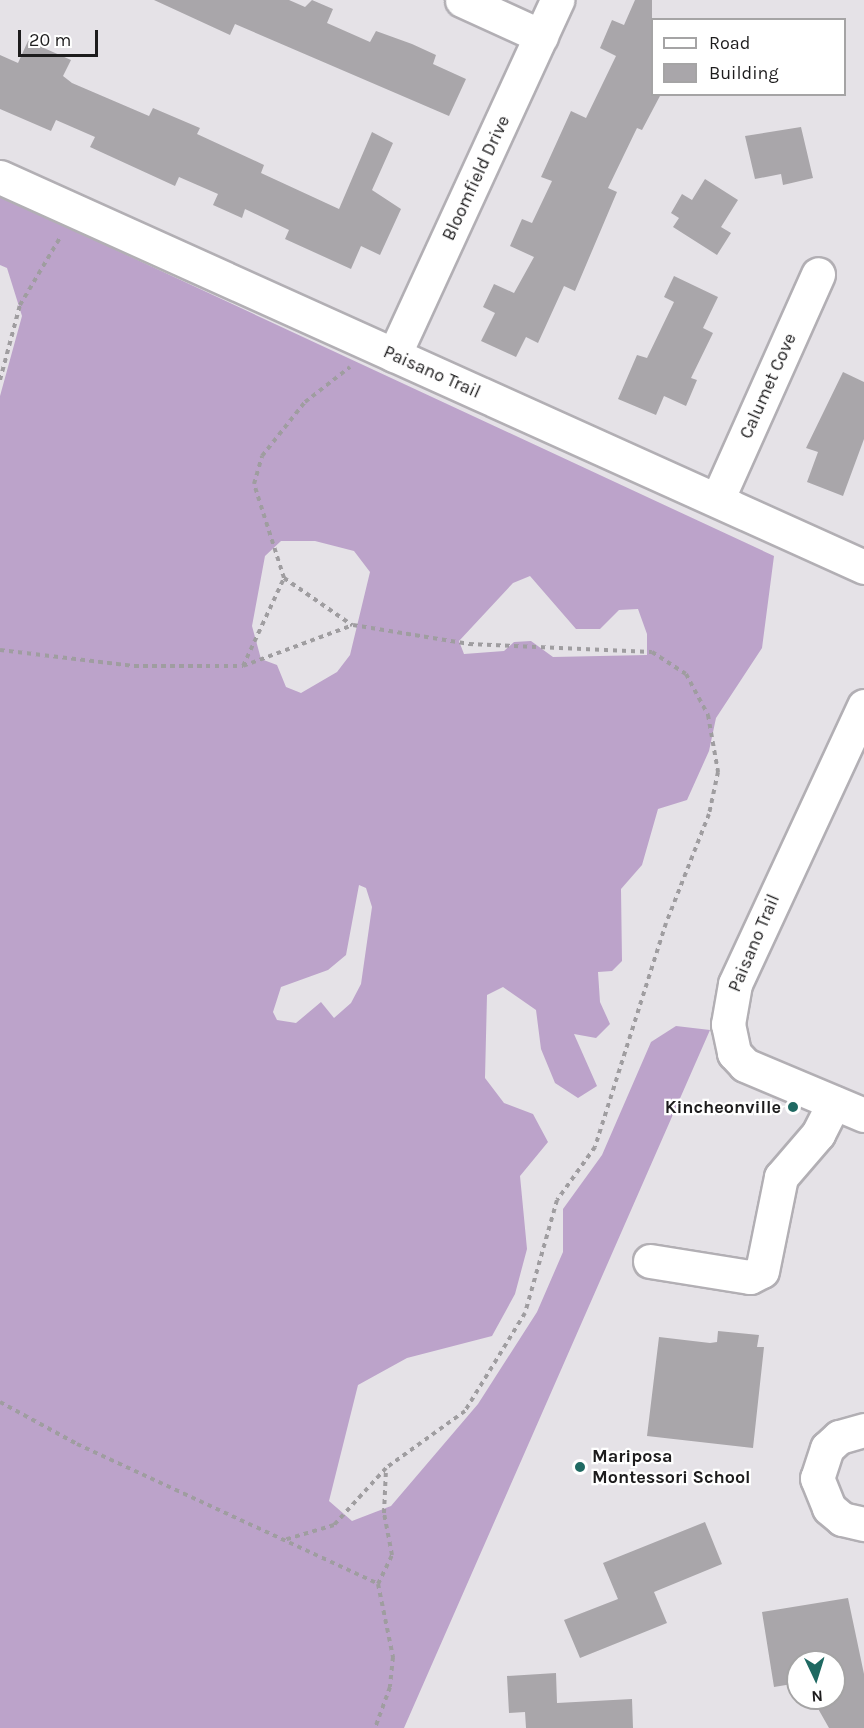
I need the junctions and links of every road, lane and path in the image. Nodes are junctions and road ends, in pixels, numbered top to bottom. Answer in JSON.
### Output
{"nodes":[{"id":1,"x":462,"y":0,"type":"edge"},
{"id":2,"x":557,"y":0,"type":"edge"},
{"id":3,"x":541,"y":36,"type":"junction"},
{"id":4,"x":0,"y":177,"type":"edge"},
{"id":5,"x":75,"y":212,"type":"junction"},
{"id":6,"x":818,"y":274,"type":"dead end"},
{"id":7,"x":394,"y":355,"type":"junction"},
{"id":8,"x":0,"y":380,"type":"edge"},
{"id":9,"x":718,"y":498,"type":"junction"},
{"id":10,"x":864,"y":567,"type":"edge"},
{"id":11,"x":284,"y":578,"type":"junction"},
{"id":12,"x":353,"y":625,"type":"junction"},
{"id":13,"x":0,"y":650,"type":"edge"},
{"id":14,"x":243,"y":666,"type":"junction"},
{"id":15,"x":864,"y":706,"type":"edge"},
{"id":16,"x":834,"y":1103,"type":"junction"},
{"id":17,"x":864,"y":1115,"type":"edge"},
{"id":18,"x":650,"y":1261,"type":"dead end"},
{"id":19,"x":0,"y":1402,"type":"edge"},
{"id":20,"x":864,"y":1430,"type":"edge"},
{"id":21,"x":386,"y":1468,"type":"junction"},
{"id":22,"x":864,"y":1524,"type":"edge"},
{"id":23,"x":284,"y":1540,"type":"junction"},
{"id":24,"x":378,"y":1584,"type":"junction"},
{"id":25,"x":375,"y":1728,"type":"edge"}],
"edges":[{"from":1,"to":3,"type":"street"},
{"from":2,"to":3,"type":"street","name":"Bloomfield Drive"},
{"from":3,"to":7,"type":"street","name":"Bloomfield Drive"},
{"from":4,"to":5,"type":"street","name":"Paisano Trail"},
{"from":5,"to":7,"type":"street","name":"Paisano Trail"},
{"from":5,"to":8,"type":"path"},
{"from":6,"to":9,"type":"street","name":"Calumet Cove"},
{"from":7,"to":9,"type":"street","name":"Paisano Trail"},
{"from":7,"to":11,"type":"path"},
{"from":9,"to":10,"type":"street","name":"Paisano Trail"},
{"from":11,"to":12,"type":"path"},
{"from":11,"to":14,"type":"path"},
{"from":12,"to":14,"type":"path"},
{"from":12,"to":21,"type":"path"},
{"from":13,"to":14,"type":"path"},
{"from":15,"to":16,"type":"street","name":"Paisano Trail"},
{"from":16,"to":17,"type":"street","name":"Paisano Trail"},
{"from":16,"to":18,"type":"street"},
{"from":19,"to":23,"type":"path"},
{"from":20,"to":22,"type":"street"},
{"from":21,"to":23,"type":"path"},
{"from":21,"to":24,"type":"path"},
{"from":23,"to":24,"type":"path"},
{"from":24,"to":25,"type":"path"}]}
